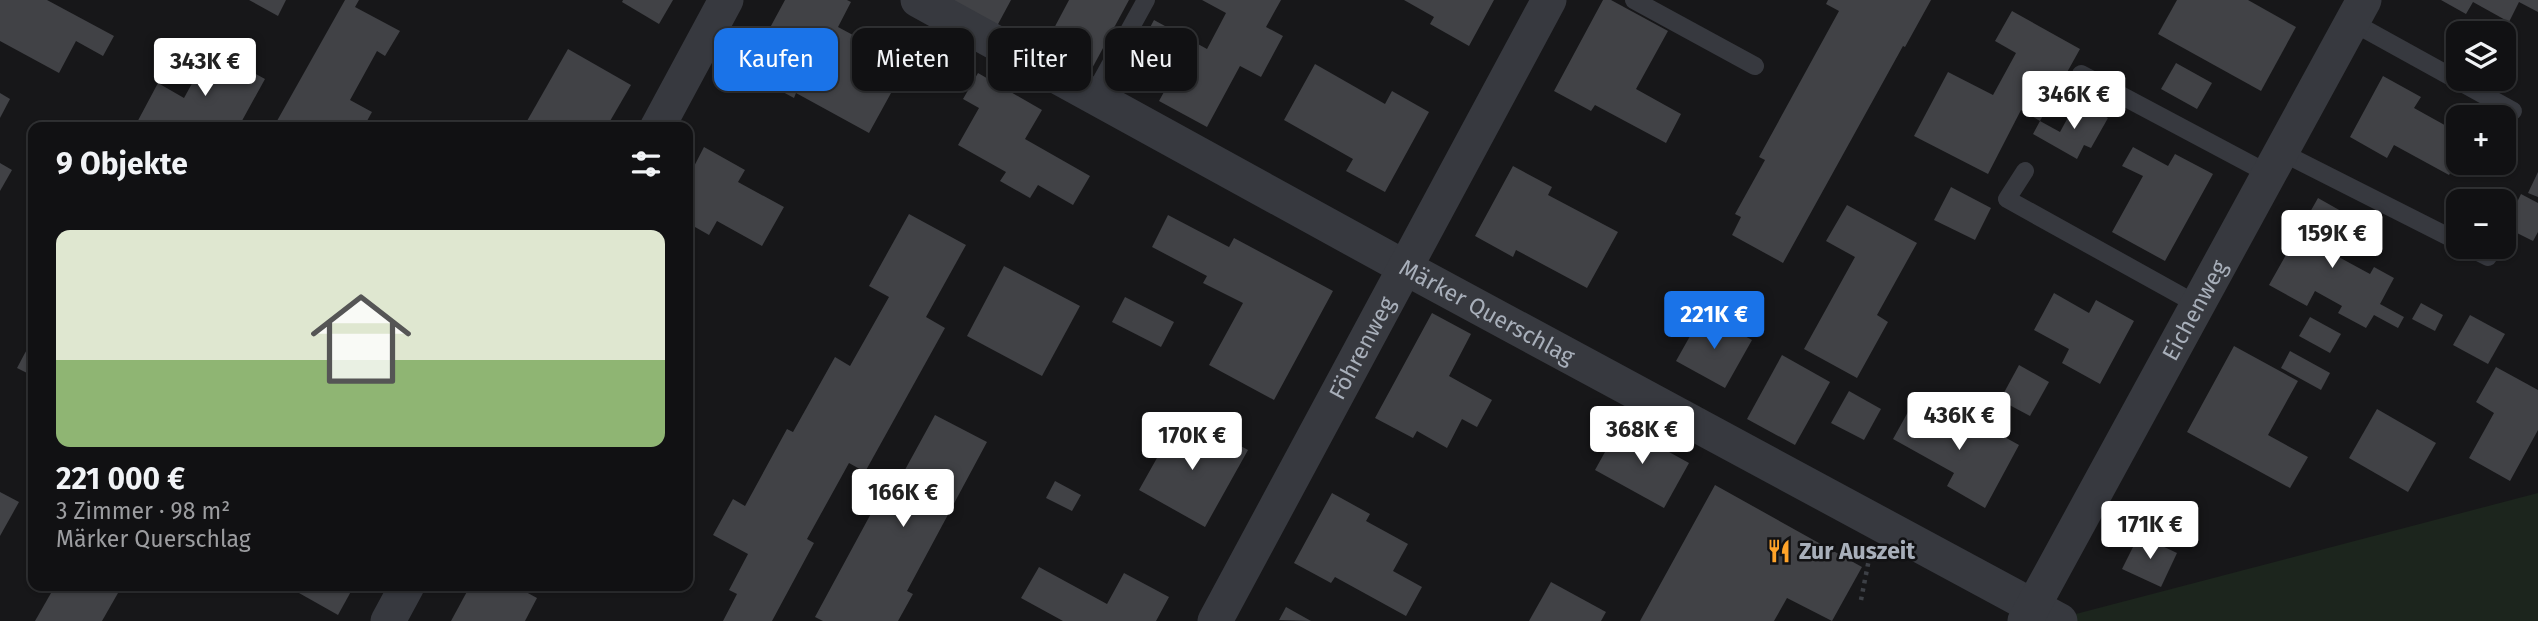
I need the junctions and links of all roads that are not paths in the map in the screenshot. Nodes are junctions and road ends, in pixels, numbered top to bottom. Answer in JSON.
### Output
{"nodes":[{"id":1,"x":726,"y":0,"type":"edge"},
{"id":2,"x":918,"y":0,"type":"edge"},
{"id":3,"x":1146,"y":0,"type":"edge"},
{"id":4,"x":1549,"y":0,"type":"edge"},
{"id":5,"x":1634,"y":0,"type":"edge"},
{"id":6,"x":2358,"y":11,"type":"edge"},
{"id":7,"x":1755,"y":66,"type":"dead end"},
{"id":8,"x":2081,"y":74,"type":"dead end"},
{"id":9,"x":1093,"y":96,"type":"junction"},
{"id":10,"x":2504,"y":105,"type":"edge"},
{"id":11,"x":660,"y":122,"type":"edge"},
{"id":12,"x":2275,"y":163,"type":"junction"},
{"id":13,"x":2025,"y":171,"type":"dead end"},
{"id":14,"x":2446,"y":236,"type":"edge"},
{"id":15,"x":1404,"y":267,"type":"junction"},
{"id":16,"x":2198,"y":305,"type":"junction"},
{"id":17,"x":404,"y":591,"type":"edge"},
{"id":18,"x":2040,"y":616,"type":"edge"},
{"id":19,"x":388,"y":621,"type":"edge"},
{"id":20,"x":1215,"y":621,"type":"edge"}],
"edges":[{"from":1,"to":11,"type":"street"},
{"from":2,"to":9,"type":"street","name":"Märker Querschlag"},
{"from":3,"to":9,"type":"lane"},
{"from":4,"to":15,"type":"street","name":"Föhrenweg"},
{"from":5,"to":7,"type":"lane"},
{"from":6,"to":10,"type":"lane"},
{"from":6,"to":12,"type":"street","name":"Eichenweg"},
{"from":8,"to":12,"type":"lane"},
{"from":9,"to":15,"type":"street","name":"Märker Querschlag"},
{"from":12,"to":14,"type":"lane"},
{"from":12,"to":16,"type":"street","name":"Eichenweg"},
{"from":13,"to":16,"type":"lane"},
{"from":15,"to":18,"type":"street","name":"Märker Querschlag"},
{"from":15,"to":20,"type":"street","name":"Föhrenweg"},
{"from":16,"to":18,"type":"street","name":"Eichenweg"},
{"from":17,"to":19,"type":"street"}]}
